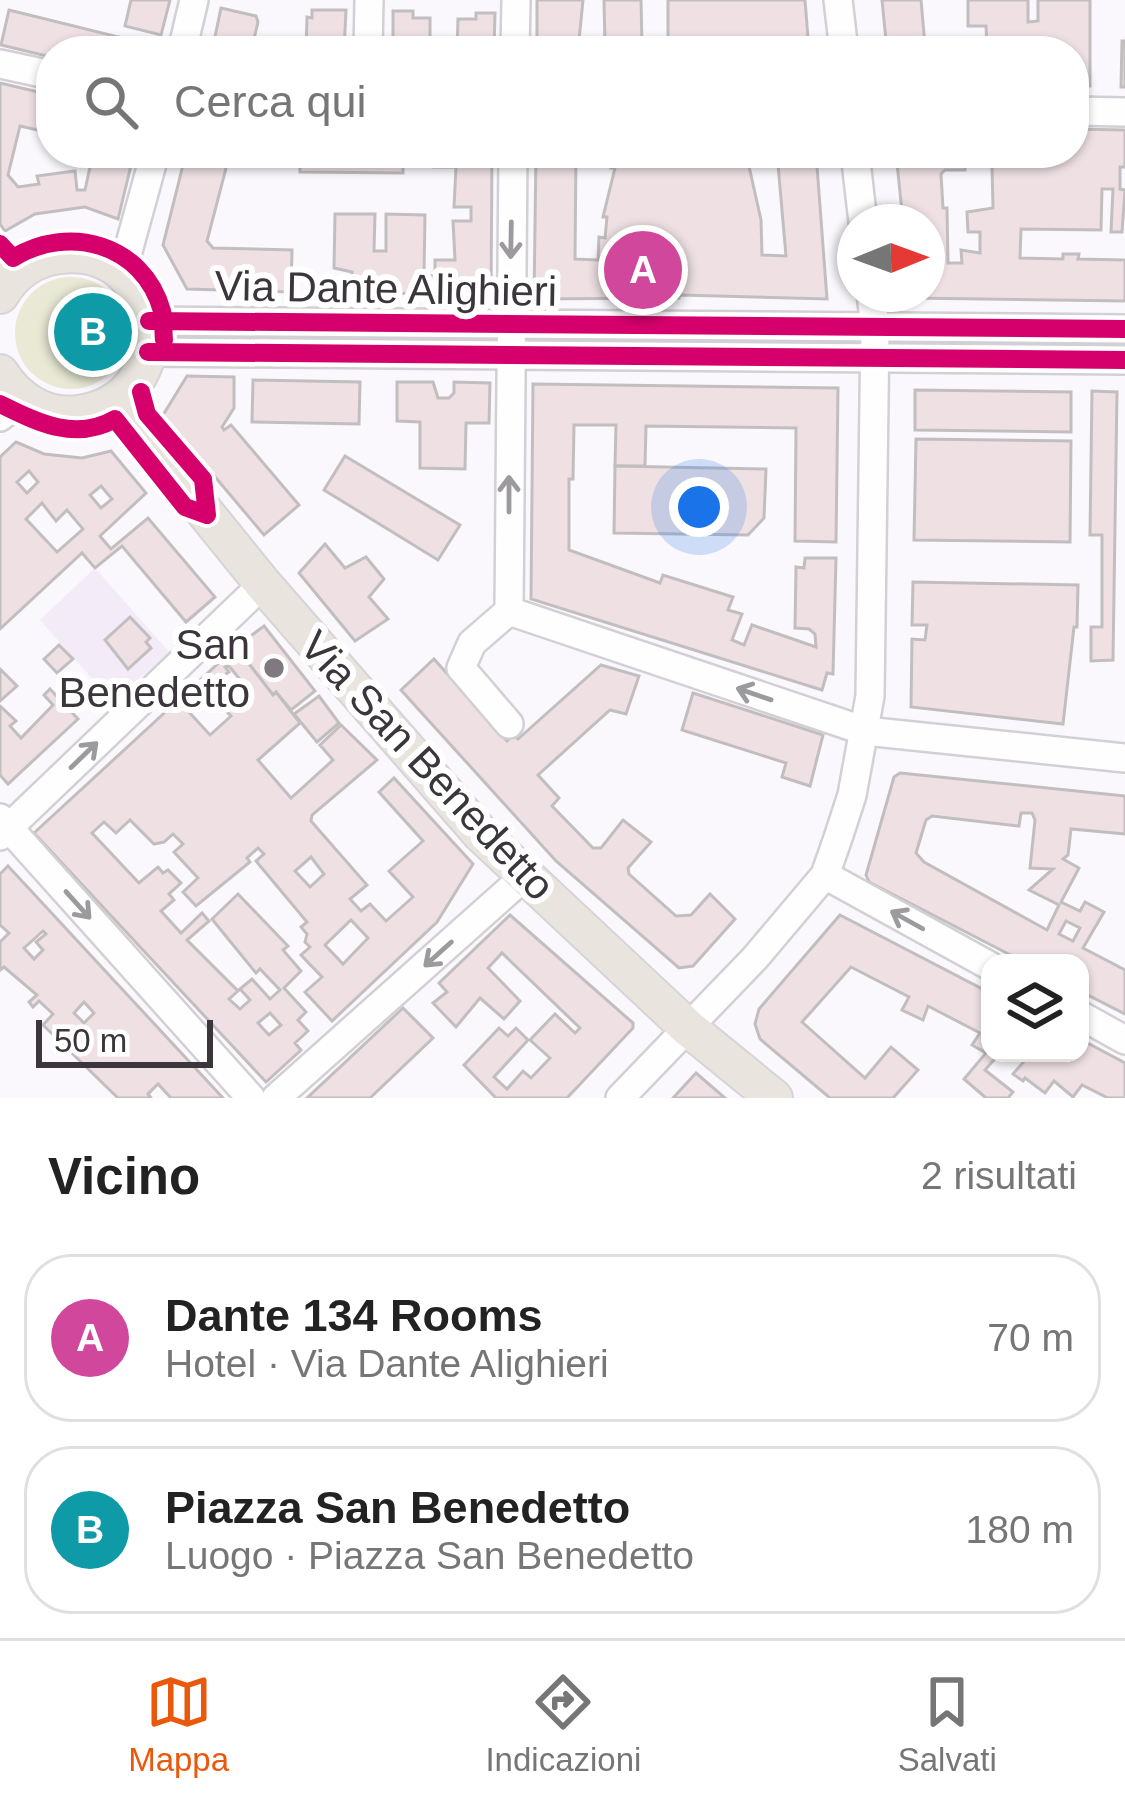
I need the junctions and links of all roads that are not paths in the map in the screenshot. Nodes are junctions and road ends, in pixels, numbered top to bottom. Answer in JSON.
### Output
{"nodes":[{"id":1,"x":194,"y":0,"type":"edge"},
{"id":2,"x":368,"y":0,"type":"edge"},
{"id":3,"x":516,"y":0,"type":"edge"},
{"id":4,"x":838,"y":0,"type":"edge"},
{"id":5,"x":186,"y":36,"type":"edge"},
{"id":6,"x":368,"y":36,"type":"edge"},
{"id":7,"x":515,"y":36,"type":"edge"},
{"id":8,"x":842,"y":36,"type":"edge"},
{"id":9,"x":0,"y":64,"type":"edge"},
{"id":10,"x":36,"y":72,"type":"edge"},
{"id":11,"x":1089,"y":111,"type":"edge"},
{"id":12,"x":1125,"y":112,"type":"edge"},
{"id":13,"x":150,"y":168,"type":"edge"},
{"id":14,"x":513,"y":168,"type":"edge"},
{"id":15,"x":857,"y":168,"type":"edge"},
{"id":16,"x":861,"y":204,"type":"edge"},
{"id":17,"x":122,"y":272,"type":"junction"},
{"id":18,"x":2,"y":285,"type":"edge"},
{"id":19,"x":873,"y":312,"type":"edge"},
{"id":20,"x":509,"y":326,"type":"junction"},
{"id":21,"x":875,"y":327,"type":"junction"},
{"id":22,"x":1125,"y":329,"type":"edge"},
{"id":23,"x":149,"y":337,"type":"junction"},
{"id":24,"x":510,"y":355,"type":"junction"},
{"id":25,"x":874,"y":356,"type":"junction"},
{"id":26,"x":1125,"y":360,"type":"edge"},
{"id":27,"x":7,"y":396,"type":"edge"},
{"id":28,"x":115,"y":400,"type":"junction"},
{"id":29,"x":263,"y":584,"type":"junction"},
{"id":30,"x":509,"y":611,"type":"junction"},
{"id":31,"x":509,"y":724,"type":"dead end"},
{"id":32,"x":865,"y":731,"type":"junction"},
{"id":33,"x":1125,"y":758,"type":"edge"},
{"id":34,"x":3,"y":827,"type":"edge"},
{"id":35,"x":825,"y":875,"type":"junction"},
{"id":36,"x":525,"y":876,"type":"junction"},
{"id":37,"x":981,"y":960,"type":"edge"},
{"id":38,"x":1089,"y":1020,"type":"edge"},
{"id":39,"x":688,"y":1027,"type":"junction"},
{"id":40,"x":1125,"y":1040,"type":"edge"},
{"id":41,"x":251,"y":1098,"type":"edge"},
{"id":42,"x":276,"y":1098,"type":"edge"},
{"id":43,"x":620,"y":1098,"type":"edge"},
{"id":44,"x":774,"y":1098,"type":"edge"}],
"edges":[{"from":1,"to":5,"type":"street"},
{"from":2,"to":6,"type":"street"},
{"from":3,"to":7,"type":"street"},
{"from":4,"to":8,"type":"street"},
{"from":9,"to":10,"type":"street"},
{"from":11,"to":12,"type":"street"},
{"from":13,"to":17,"type":"street"},
{"from":14,"to":20,"type":"street","one_way":true},
{"from":15,"to":16,"type":"street"},
{"from":17,"to":18,"type":"main road"},
{"from":17,"to":23,"type":"main road"},
{"from":19,"to":21,"type":"street"},
{"from":20,"to":21,"type":"street","name":"Via Dante Alighieri"},
{"from":20,"to":23,"type":"street","name":"Via Dante Alighieri"},
{"from":20,"to":24,"type":"street","name":"Via Dante Alighieri"},
{"from":21,"to":22,"type":"street","name":"Via Dante Alighieri"},
{"from":21,"to":25,"type":"street"},
{"from":23,"to":24,"type":"street","name":"Via Dante Alighieri"},
{"from":23,"to":28,"type":"main road"},
{"from":24,"to":25,"type":"street","name":"Via Dante Alighieri"},
{"from":30,"to":24,"type":"street","one_way":true},
{"from":25,"to":26,"type":"street","name":"Via Dante Alighieri"},
{"from":25,"to":32,"type":"street"},
{"from":27,"to":28,"type":"main road"},
{"from":28,"to":29,"type":"main road","name":"Via San Benedetto"},
{"from":34,"to":29,"type":"street","one_way":true},
{"from":29,"to":36,"type":"main road","name":"Via San Benedetto"},
{"from":30,"to":31,"type":"street"},
{"from":32,"to":30,"type":"street","one_way":true},
{"from":32,"to":33,"type":"street"},
{"from":32,"to":35,"type":"street"},
{"from":34,"to":41,"type":"street","one_way":true},
{"from":37,"to":35,"type":"street","one_way":true},
{"from":35,"to":39,"type":"street"},
{"from":36,"to":39,"type":"main road","name":"Via San Benedetto"},
{"from":36,"to":42,"type":"street","one_way":true},
{"from":38,"to":40,"type":"street"},
{"from":39,"to":43,"type":"street"},
{"from":39,"to":44,"type":"main road","name":"Via San Benedetto"}]}
